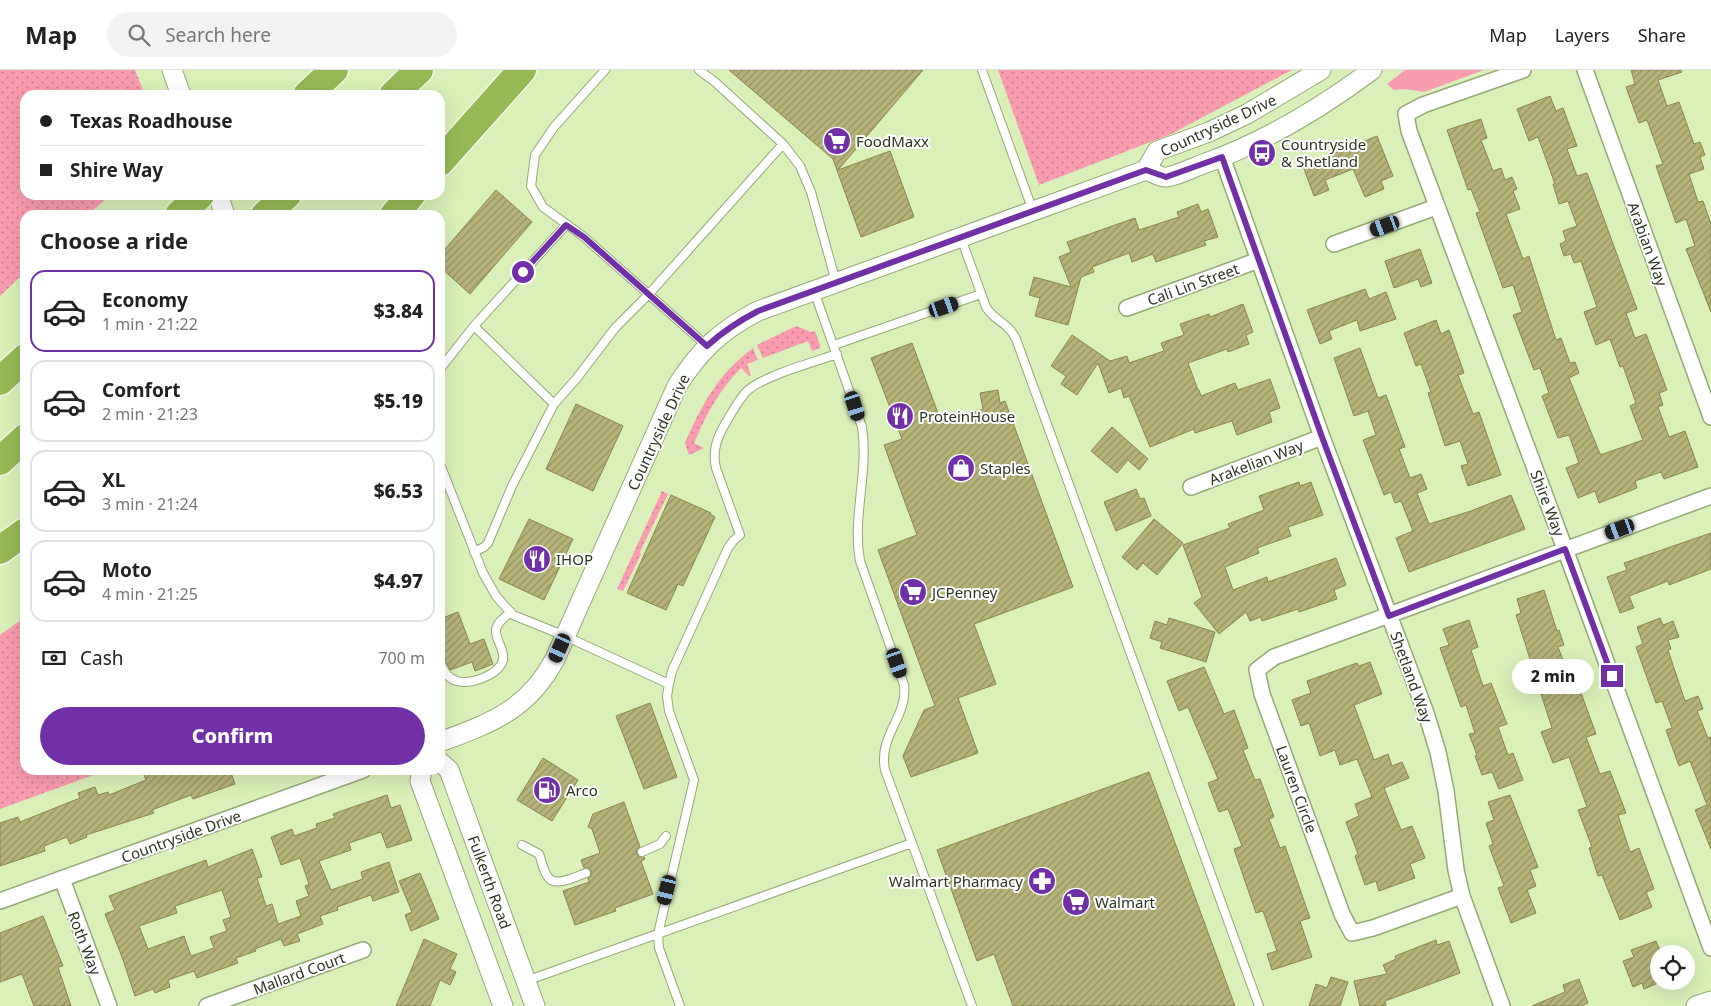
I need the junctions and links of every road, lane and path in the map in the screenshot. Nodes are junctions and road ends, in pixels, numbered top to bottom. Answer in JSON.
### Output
{"nodes":[{"id":1,"x":172,"y":70,"type":"edge"},
{"id":2,"x":334,"y":70,"type":"edge"},
{"id":3,"x":419,"y":70,"type":"edge"},
{"id":4,"x":522,"y":70,"type":"edge"},
{"id":5,"x":605,"y":70,"type":"edge"},
{"id":6,"x":699,"y":70,"type":"edge"},
{"id":7,"x":982,"y":70,"type":"edge"},
{"id":8,"x":1321,"y":70,"type":"edge"},
{"id":9,"x":1372,"y":70,"type":"edge"},
{"id":10,"x":1523,"y":70,"type":"edge"},
{"id":11,"x":1585,"y":70,"type":"edge"},
{"id":12,"x":179,"y":90,"type":"edge"},
{"id":13,"x":312,"y":90,"type":"edge"},
{"id":14,"x":398,"y":90,"type":"edge"},
{"id":15,"x":783,"y":144,"type":"junction"},
{"id":16,"x":445,"y":156,"type":"edge"},
{"id":17,"x":1222,"y":157,"type":"junction"},
{"id":18,"x":1146,"y":170,"type":"junction"},
{"id":19,"x":407,"y":200,"type":"edge"},
{"id":20,"x":1436,"y":208,"type":"junction"},
{"id":21,"x":398,"y":210,"type":"edge"},
{"id":22,"x":1033,"y":211,"type":"junction"},
{"id":23,"x":566,"y":225,"type":"junction"},
{"id":24,"x":961,"y":238,"type":"junction"},
{"id":25,"x":1334,"y":244,"type":"dead end"},
{"id":26,"x":1259,"y":260,"type":"junction"},
{"id":27,"x":836,"y":284,"type":"junction"},
{"id":28,"x":814,"y":291,"type":"junction"},
{"id":29,"x":650,"y":294,"type":"junction"},
{"id":30,"x":981,"y":294,"type":"junction"},
{"id":31,"x":1127,"y":308,"type":"dead end"},
{"id":32,"x":474,"y":326,"type":"junction"},
{"id":33,"x":834,"y":345,"type":"junction"},
{"id":34,"x":707,"y":346,"type":"junction"},
{"id":35,"x":837,"y":354,"type":"junction"},
{"id":36,"x":20,"y":363,"type":"edge"},
{"id":37,"x":445,"y":363,"type":"edge"},
{"id":38,"x":0,"y":381,"type":"edge"},
{"id":39,"x":554,"y":404,"type":"junction"},
{"id":40,"x":1711,"y":418,"type":"edge"},
{"id":41,"x":1322,"y":437,"type":"junction"},
{"id":42,"x":20,"y":443,"type":"edge"},
{"id":43,"x":0,"y":461,"type":"edge"},
{"id":44,"x":445,"y":477,"type":"edge"},
{"id":45,"x":1191,"y":486,"type":"dead end"},
{"id":46,"x":1711,"y":496,"type":"edge"},
{"id":47,"x":20,"y":536,"type":"edge"},
{"id":48,"x":1565,"y":549,"type":"junction"},
{"id":49,"x":0,"y":550,"type":"edge"},
{"id":50,"x":474,"y":552,"type":"junction"},
{"id":51,"x":511,"y":612,"type":"junction"},
{"id":52,"x":1389,"y":616,"type":"junction"},
{"id":53,"x":565,"y":636,"type":"junction"},
{"id":54,"x":445,"y":672,"type":"edge"},
{"id":55,"x":669,"y":684,"type":"junction"},
{"id":56,"x":445,"y":740,"type":"edge"},
{"id":57,"x":445,"y":766,"type":"edge"},
{"id":58,"x":349,"y":775,"type":"edge"},
{"id":59,"x":421,"y":775,"type":"edge"},
{"id":60,"x":666,"y":836,"type":"dead end"},
{"id":61,"x":912,"y":843,"type":"junction"},
{"id":62,"x":522,"y":846,"type":"dead end"},
{"id":63,"x":642,"y":852,"type":"dead end"},
{"id":64,"x":586,"y":872,"type":"dead end"},
{"id":65,"x":62,"y":879,"type":"junction"},
{"id":66,"x":1462,"y":896,"type":"junction"},
{"id":67,"x":0,"y":901,"type":"edge"},
{"id":68,"x":658,"y":934,"type":"junction"},
{"id":69,"x":1711,"y":948,"type":"edge"},
{"id":70,"x":362,"y":950,"type":"dead end"},
{"id":71,"x":526,"y":981,"type":"junction"},
{"id":72,"x":1711,"y":1000,"type":"edge"},
{"id":73,"x":109,"y":1006,"type":"edge"},
{"id":74,"x":207,"y":1006,"type":"edge"},
{"id":75,"x":503,"y":1006,"type":"edge"},
{"id":76,"x":535,"y":1006,"type":"edge"},
{"id":77,"x":680,"y":1006,"type":"edge"},
{"id":78,"x":972,"y":1006,"type":"edge"},
{"id":79,"x":1259,"y":1006,"type":"edge"},
{"id":80,"x":1502,"y":1006,"type":"edge"},
{"id":81,"x":1696,"y":1006,"type":"edge"}],
"edges":[{"from":1,"to":12,"type":"street"},
{"from":2,"to":13,"type":"highway"},
{"from":3,"to":14,"type":"highway"},
{"from":4,"to":16,"type":"highway"},
{"from":5,"to":23,"type":"lane"},
{"from":6,"to":15,"type":"lane"},
{"from":7,"to":22,"type":"lane"},
{"from":8,"to":18,"type":"street","name":"Countryside Drive"},
{"from":9,"to":17,"type":"street","name":"Countryside Drive"},
{"from":10,"to":20,"type":"street","name":"Shire Way"},
{"from":11,"to":40,"type":"street","name":"Arabian Way"},
{"from":15,"to":27,"type":"lane"},
{"from":15,"to":29,"type":"lane"},
{"from":17,"to":18,"type":"street","name":"Countryside Drive"},
{"from":17,"to":26,"type":"street","name":"Shetland Way"},
{"from":18,"to":22,"type":"street","name":"Countryside Drive"},
{"from":19,"to":21,"type":"highway"},
{"from":20,"to":25,"type":"street"},
{"from":20,"to":48,"type":"street","name":"Shire Way"},
{"from":22,"to":24,"type":"street","name":"Countryside Drive"},
{"from":23,"to":29,"type":"lane"},
{"from":23,"to":32,"type":"lane"},
{"from":24,"to":27,"type":"street","name":"Countryside Drive"},
{"from":24,"to":30,"type":"lane"},
{"from":26,"to":31,"type":"street","name":"Cali Lin Street"},
{"from":26,"to":41,"type":"street","name":"Shetland Way"},
{"from":27,"to":28,"type":"street","name":"Countryside Drive"},
{"from":28,"to":33,"type":"lane"},
{"from":28,"to":34,"type":"street","name":"Countryside Drive"},
{"from":29,"to":34,"type":"lane"},
{"from":29,"to":39,"type":"lane"},
{"from":30,"to":33,"type":"lane"},
{"from":30,"to":79,"type":"lane"},
{"from":32,"to":37,"type":"lane"},
{"from":32,"to":39,"type":"lane"},
{"from":33,"to":35,"type":"lane"},
{"from":34,"to":53,"type":"street","name":"Countryside Drive"},
{"from":35,"to":55,"type":"lane"},
{"from":35,"to":61,"type":"lane"},
{"from":36,"to":38,"type":"highway"},
{"from":39,"to":50,"type":"lane"},
{"from":41,"to":45,"type":"street","name":"Arakelian Way"},
{"from":41,"to":52,"type":"street","name":"Shetland Way"},
{"from":42,"to":43,"type":"highway"},
{"from":44,"to":50,"type":"lane"},
{"from":46,"to":48,"type":"street"},
{"from":47,"to":49,"type":"highway"},
{"from":48,"to":52,"type":"street"},
{"from":48,"to":69,"type":"street","name":"Shire Way"},
{"from":50,"to":51,"type":"lane"},
{"from":51,"to":53,"type":"lane"},
{"from":51,"to":54,"type":"lane"},
{"from":52,"to":66,"type":"street","name":"Shetland Way"},
{"from":52,"to":66,"type":"street","name":"Lauren Circle"},
{"from":53,"to":55,"type":"lane"},
{"from":53,"to":56,"type":"street","name":"Countryside Drive"},
{"from":55,"to":68,"type":"lane"},
{"from":57,"to":71,"type":"street","name":"Fulkerth Road"},
{"from":58,"to":65,"type":"street","name":"Countryside Drive"},
{"from":59,"to":75,"type":"street","name":"Fulkerth Road"},
{"from":60,"to":63,"type":"lane"},
{"from":61,"to":68,"type":"lane"},
{"from":61,"to":78,"type":"lane"},
{"from":62,"to":64,"type":"lane"},
{"from":65,"to":67,"type":"street","name":"Countryside Drive"},
{"from":65,"to":73,"type":"street","name":"Roth Way"},
{"from":66,"to":80,"type":"street","name":"Shetland Way"},
{"from":68,"to":71,"type":"lane"},
{"from":68,"to":77,"type":"lane"},
{"from":70,"to":74,"type":"street","name":"Mallard Court"},
{"from":71,"to":76,"type":"street","name":"Fulkerth Road"},
{"from":72,"to":81,"type":"street"}]}
